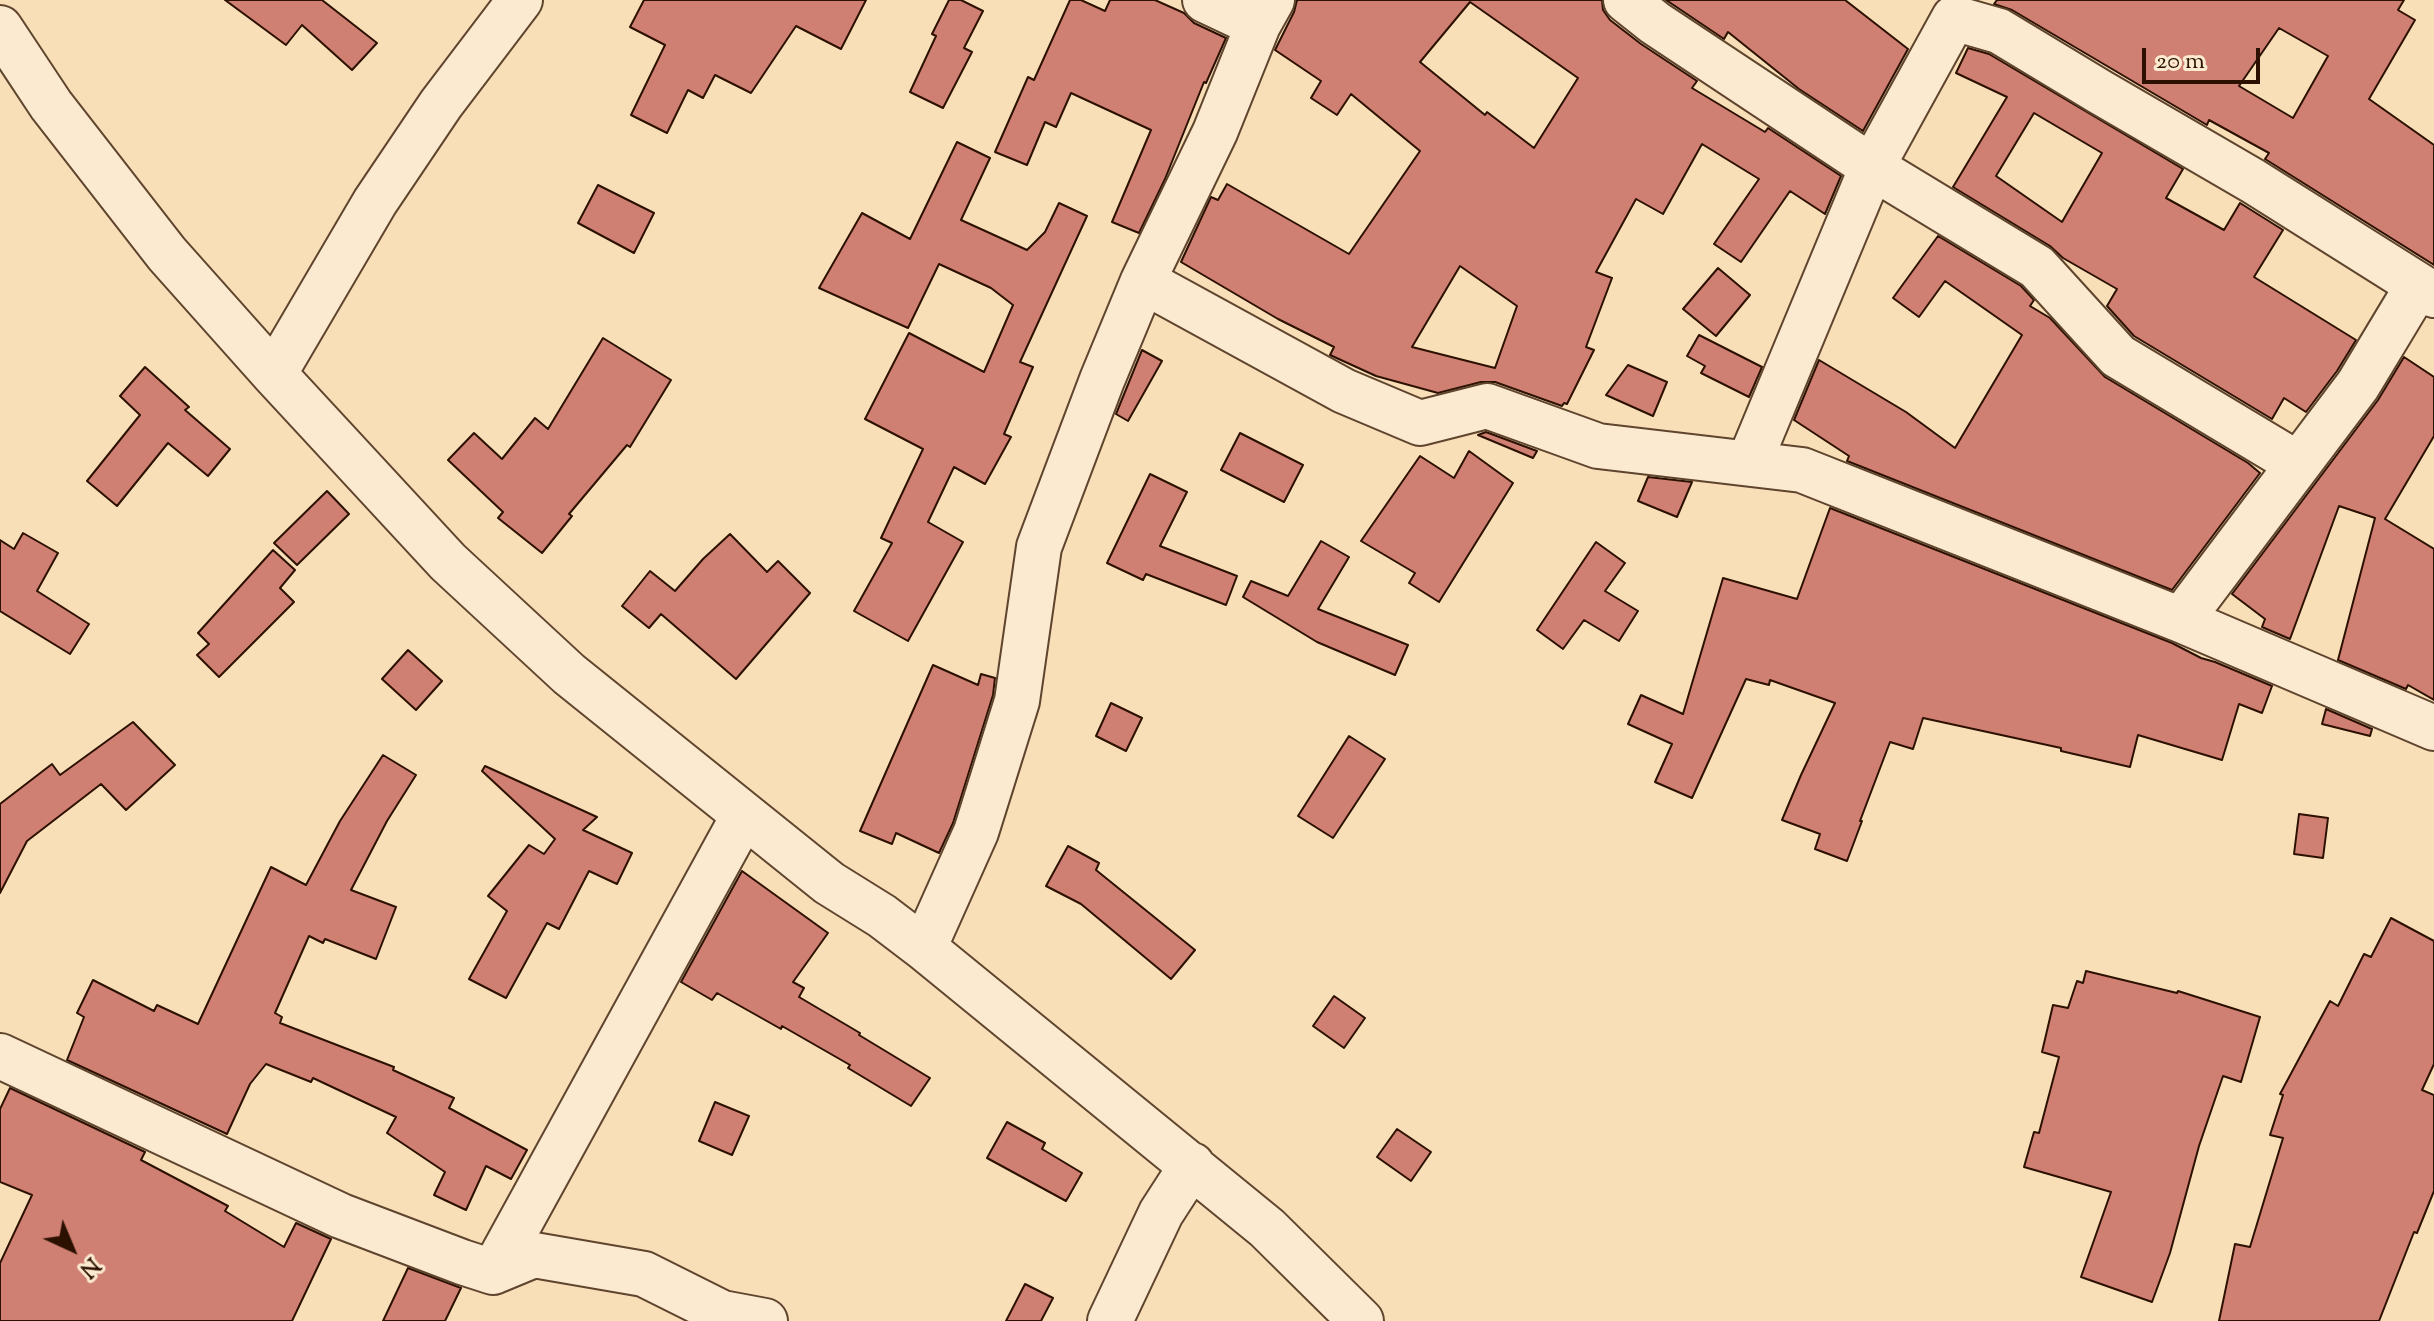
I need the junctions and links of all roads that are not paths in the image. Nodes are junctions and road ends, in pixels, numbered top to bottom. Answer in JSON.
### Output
{"nodes":[{"id":1,"x":520,"y":0,"type":"edge"},
{"id":2,"x":1205,"y":0,"type":"edge"},
{"id":3,"x":1626,"y":0,"type":"edge"},
{"id":4,"x":1265,"y":13,"type":"edge"},
{"id":5,"x":0,"y":28,"type":"edge"},
{"id":6,"x":1872,"y":167,"type":"junction"},
{"id":7,"x":1143,"y":281,"type":"junction"},
{"id":8,"x":2425,"y":291,"type":"edge"},
{"id":9,"x":274,"y":374,"type":"junction"},
{"id":10,"x":1749,"y":463,"type":"junction"},
{"id":11,"x":2298,"y":464,"type":"junction"},
{"id":12,"x":2181,"y":620,"type":"junction"},
{"id":13,"x":2434,"y":728,"type":"edge"},
{"id":14,"x":744,"y":815,"type":"junction"},
{"id":15,"x":924,"y":948,"type":"junction"},
{"id":16,"x":0,"y":1056,"type":"edge"},
{"id":17,"x":1192,"y":1165,"type":"junction"},
{"id":18,"x":493,"y":1272,"type":"junction"},
{"id":19,"x":765,"y":1321,"type":"edge"},
{"id":20,"x":1110,"y":1321,"type":"edge"},
{"id":21,"x":1361,"y":1321,"type":"edge"}],
"edges":[{"from":1,"to":9,"type":"street"},
{"from":2,"to":4,"type":"street"},
{"from":3,"to":6,"type":"street"},
{"from":4,"to":7,"type":"street"},
{"from":5,"to":9,"type":"street"},
{"from":6,"to":8,"type":"street"},
{"from":6,"to":10,"type":"street"},
{"from":6,"to":11,"type":"street"},
{"from":7,"to":10,"type":"street"},
{"from":7,"to":15,"type":"street"},
{"from":8,"to":11,"type":"street"},
{"from":9,"to":14,"type":"street"},
{"from":10,"to":12,"type":"street"},
{"from":11,"to":12,"type":"street"},
{"from":12,"to":13,"type":"street"},
{"from":14,"to":15,"type":"street"},
{"from":14,"to":18,"type":"street"},
{"from":15,"to":17,"type":"street"},
{"from":16,"to":18,"type":"street"},
{"from":17,"to":20,"type":"street"},
{"from":17,"to":21,"type":"street"},
{"from":18,"to":19,"type":"street"}]}
